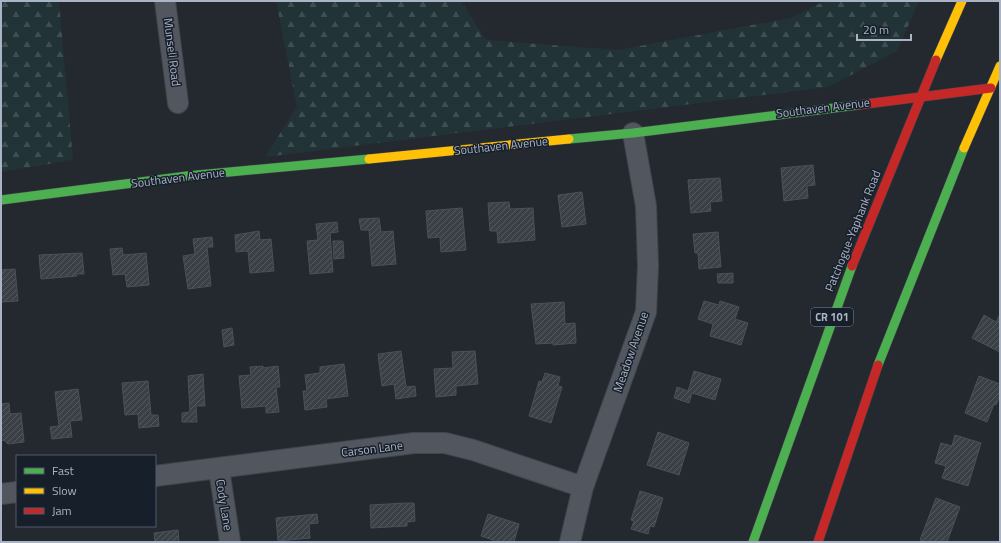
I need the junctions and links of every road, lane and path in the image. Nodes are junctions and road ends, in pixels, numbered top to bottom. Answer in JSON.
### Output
{"nodes":[{"id":1,"x":165,"y":1,"type":"edge"},
{"id":2,"x":962,"y":1,"type":"edge"},
{"id":3,"x":1000,"y":66,"type":"edge"},
{"id":4,"x":996,"y":87,"type":"edge"},
{"id":5,"x":920,"y":97,"type":"junction"},
{"id":6,"x":178,"y":103,"type":"dead end"},
{"id":7,"x":633,"y":133,"type":"junction"},
{"id":8,"x":1,"y":200,"type":"edge"},
{"id":9,"x":219,"y":469,"type":"junction"},
{"id":10,"x":156,"y":476,"type":"edge"},
{"id":11,"x":583,"y":487,"type":"junction"},
{"id":12,"x":16,"y":492,"type":"edge"},
{"id":13,"x":1,"y":494,"type":"edge"},
{"id":14,"x":230,"y":542,"type":"edge"},
{"id":15,"x":570,"y":542,"type":"edge"},
{"id":16,"x":754,"y":542,"type":"edge"},
{"id":17,"x":818,"y":542,"type":"edge"}],
"edges":[{"from":1,"to":6,"type":"street","name":"Munsell Road"},
{"from":2,"to":5,"type":"main road","name":"Patchogue-Yaphank Road","number":"CR 101"},
{"from":3,"to":4,"type":"main road"},
{"from":4,"to":5,"type":"main road","name":"Southaven Avenue"},
{"from":4,"to":17,"type":"main road"},
{"from":5,"to":7,"type":"main road","name":"Southaven Avenue"},
{"from":5,"to":16,"type":"main road","name":"Patchogue-Yaphank Road","number":"CR 101"},
{"from":7,"to":8,"type":"main road","name":"Southaven Avenue"},
{"from":7,"to":11,"type":"street","name":"Meadow Avenue"},
{"from":9,"to":10,"type":"street","name":"Carson Lane"},
{"from":9,"to":11,"type":"street","name":"Carson Lane"},
{"from":9,"to":14,"type":"street","name":"Cody Lane"},
{"from":11,"to":15,"type":"street","name":"Meadow Avenue"},
{"from":12,"to":13,"type":"street"}]}
